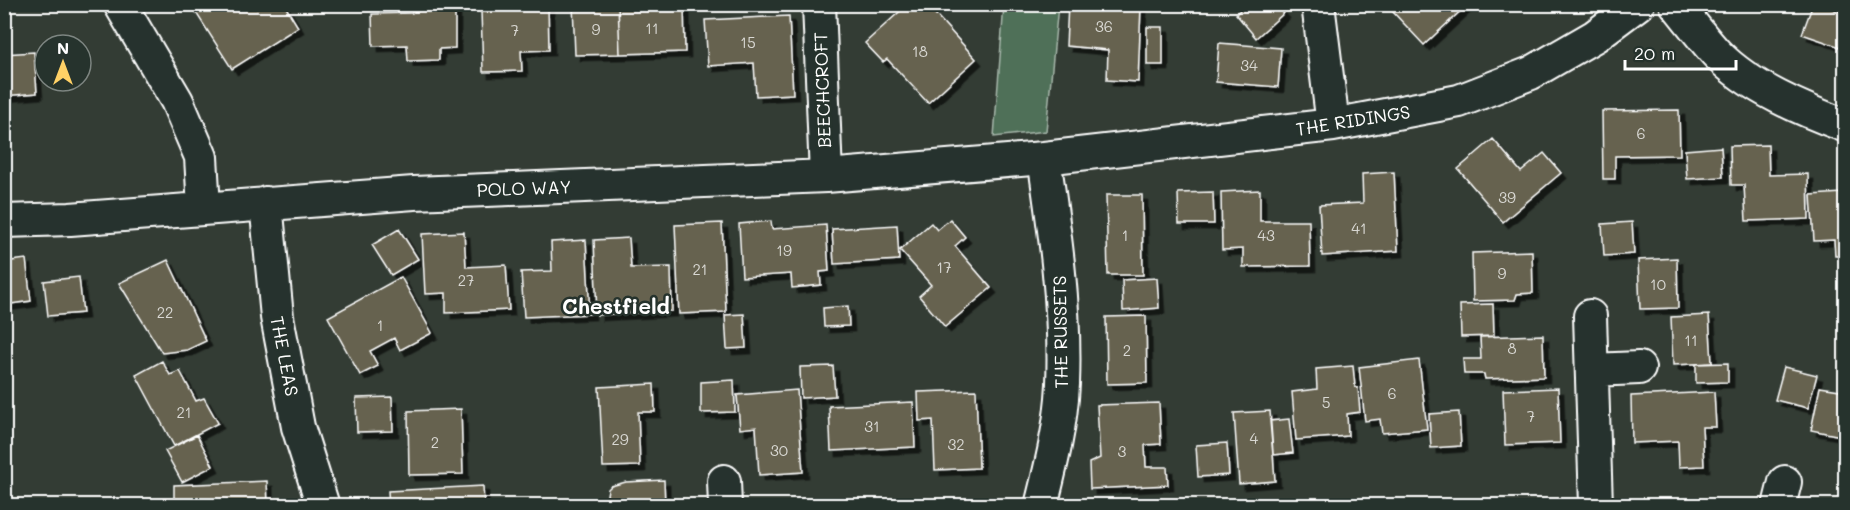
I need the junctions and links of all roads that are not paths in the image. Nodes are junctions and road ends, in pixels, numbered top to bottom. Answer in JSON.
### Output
{"nodes":[{"id":1,"x":120,"y":4,"type":"edge"},
{"id":2,"x":819,"y":4,"type":"edge"},
{"id":3,"x":1318,"y":4,"type":"edge"},
{"id":4,"x":1638,"y":4,"type":"edge"},
{"id":5,"x":1676,"y":4,"type":"edge"},
{"id":6,"x":1333,"y":126,"type":"junction"},
{"id":7,"x":1845,"y":126,"type":"edge"},
{"id":8,"x":1044,"y":158,"type":"junction"},
{"id":9,"x":826,"y":176,"type":"junction"},
{"id":10,"x":266,"y":203,"type":"junction"},
{"id":11,"x":204,"y":208,"type":"junction"},
{"id":12,"x":4,"y":221,"type":"edge"},
{"id":13,"x":1590,"y":316,"type":"dead end"},
{"id":14,"x":1639,"y":368,"type":"dead end"},
{"id":15,"x":1592,"y":370,"type":"junction"},
{"id":16,"x":323,"y":506,"type":"edge"},
{"id":17,"x":1041,"y":506,"type":"edge"},
{"id":18,"x":1596,"y":506,"type":"edge"}],
"edges":[{"from":1,"to":11,"type":"street"},
{"from":2,"to":9,"type":"street","name":"BEECHCROFT"},
{"from":3,"to":6,"type":"street"},
{"from":4,"to":6,"type":"street","name":"THE RIDINGS"},
{"from":5,"to":7,"type":"street"},
{"from":6,"to":8,"type":"street","name":"THE RIDINGS"},
{"from":8,"to":9,"type":"street","name":"POLO WAY"},
{"from":8,"to":17,"type":"street","name":"THE RUSSETS"},
{"from":9,"to":10,"type":"street","name":"POLO WAY"},
{"from":10,"to":11,"type":"street","name":"POLO WAY"},
{"from":10,"to":16,"type":"street","name":"THE LEAS"},
{"from":11,"to":12,"type":"street","name":"POLO WAY"},
{"from":13,"to":15,"type":"street"},
{"from":14,"to":15,"type":"street"},
{"from":15,"to":18,"type":"street"}]}
